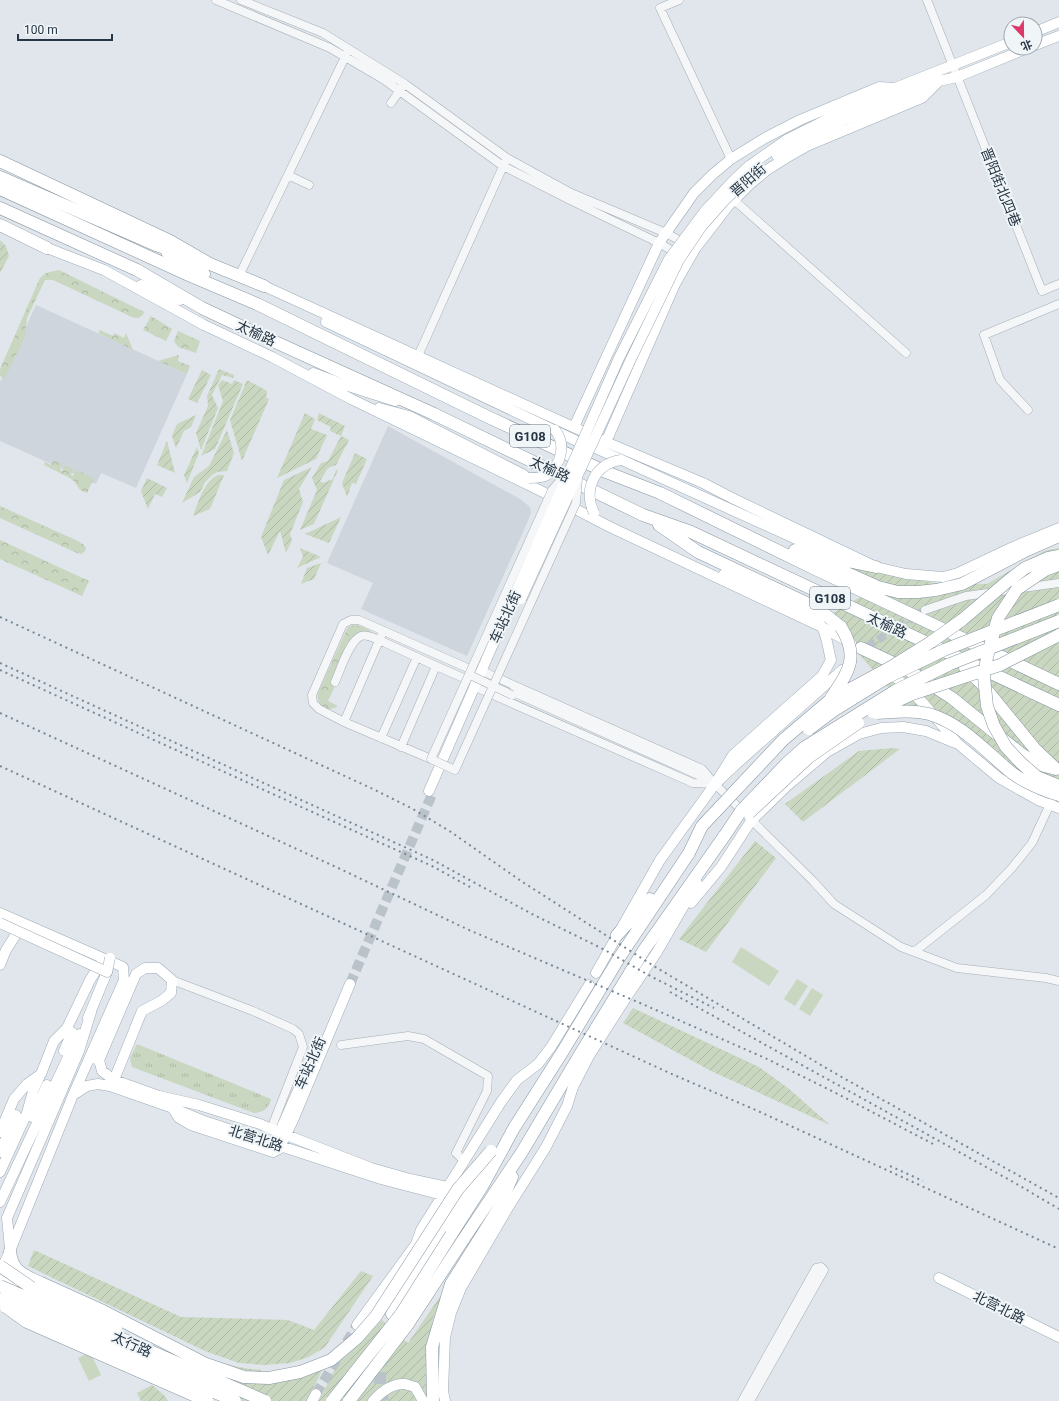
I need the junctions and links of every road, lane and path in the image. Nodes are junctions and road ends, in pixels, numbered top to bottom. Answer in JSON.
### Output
{"nodes":[{"id":1,"x":216,"y":0,"type":"edge"},
{"id":2,"x":241,"y":0,"type":"edge"},
{"id":3,"x":679,"y":0,"type":"edge"},
{"id":4,"x":927,"y":0,"type":"edge"},
{"id":5,"x":1059,"y":22,"type":"edge"},
{"id":6,"x":1043,"y":29,"type":"edge"},
{"id":7,"x":1059,"y":36,"type":"edge"},
{"id":8,"x":1043,"y":42,"type":"edge"},
{"id":9,"x":1003,"y":45,"type":"edge"},
{"id":10,"x":349,"y":49,"type":"junction"},
{"id":11,"x":1008,"y":56,"type":"edge"},
{"id":12,"x":345,"y":57,"type":"junction"},
{"id":13,"x":953,"y":65,"type":"junction"},
{"id":14,"x":957,"y":77,"type":"junction"},
{"id":15,"x":939,"y":81,"type":"junction"},
{"id":16,"x":402,"y":88,"type":"junction"},
{"id":17,"x":895,"y":88,"type":"junction"},
{"id":18,"x":391,"y":103,"type":"dead end"},
{"id":19,"x":507,"y":158,"type":"junction"},
{"id":20,"x":731,"y":159,"type":"junction"},
{"id":21,"x":0,"y":161,"type":"edge"},
{"id":22,"x":503,"y":166,"type":"junction"},
{"id":23,"x":751,"y":169,"type":"junction"},
{"id":24,"x":288,"y":175,"type":"junction"},
{"id":25,"x":0,"y":177,"type":"edge"},
{"id":26,"x":309,"y":185,"type":"dead end"},
{"id":27,"x":0,"y":189,"type":"edge"},
{"id":28,"x":734,"y":200,"type":"junction"},
{"id":29,"x":0,"y":208,"type":"edge"},
{"id":30,"x":0,"y":225,"type":"edge"},
{"id":31,"x":666,"y":233,"type":"junction"},
{"id":32,"x":659,"y":243,"type":"junction"},
{"id":33,"x":156,"y":245,"type":"junction"},
{"id":34,"x":47,"y":248,"type":"joint"},
{"id":35,"x":695,"y":249,"type":"junction"},
{"id":36,"x":688,"y":260,"type":"junction"},
{"id":37,"x":210,"y":264,"type":"junction"},
{"id":38,"x":104,"y":270,"type":"junction"},
{"id":39,"x":239,"y":276,"type":"junction"},
{"id":40,"x":1059,"y":284,"type":"edge"},
{"id":41,"x":264,"y":286,"type":"junction"},
{"id":42,"x":258,"y":304,"type":"junction"},
{"id":43,"x":1059,"y":304,"type":"edge"},
{"id":44,"x":202,"y":308,"type":"junction"},
{"id":45,"x":906,"y":353,"type":"dead end"},
{"id":46,"x":418,"y":356,"type":"junction"},
{"id":47,"x":272,"y":357,"type":"junction"},
{"id":48,"x":350,"y":399,"type":"junction"},
{"id":49,"x":1028,"y":410,"type":"dead end"},
{"id":50,"x":434,"y":414,"type":"junction"},
{"id":51,"x":574,"y":427,"type":"junction"},
{"id":52,"x":555,"y":430,"type":"junction"},
{"id":53,"x":606,"y":442,"type":"junction"},
{"id":54,"x":586,"y":445,"type":"junction"},
{"id":55,"x":621,"y":460,"type":"junction"},
{"id":56,"x":552,"y":470,"type":"junction"},
{"id":57,"x":574,"y":472,"type":"junction"},
{"id":58,"x":529,"y":478,"type":"junction"},
{"id":59,"x":660,"y":493,"type":"junction"},
{"id":60,"x":563,"y":496,"type":"junction"},
{"id":61,"x":594,"y":513,"type":"junction"},
{"id":62,"x":643,"y":515,"type":"junction"},
{"id":63,"x":1059,"y":528,"type":"edge"},
{"id":64,"x":1059,"y":536,"type":"edge"},
{"id":65,"x":827,"y":553,"type":"joint"},
{"id":66,"x":1059,"y":556,"type":"edge"},
{"id":67,"x":1059,"y":565,"type":"edge"},
{"id":68,"x":876,"y":566,"type":"junction"},
{"id":69,"x":1059,"y":583,"type":"edge"},
{"id":70,"x":1059,"y":605,"type":"edge"},
{"id":71,"x":925,"y":610,"type":"tunnel mouth"},
{"id":72,"x":1059,"y":621,"type":"edge"},
{"id":73,"x":822,"y":627,"type":"junction"},
{"id":74,"x":384,"y":631,"type":"junction"},
{"id":75,"x":1059,"y":635,"type":"edge"},
{"id":76,"x":379,"y":640,"type":"junction"},
{"id":77,"x":861,"y":648,"type":"junction"},
{"id":78,"x":952,"y":656,"type":"junction"},
{"id":79,"x":417,"y":657,"type":"junction"},
{"id":80,"x":436,"y":666,"type":"junction"},
{"id":81,"x":842,"y":670,"type":"dead end"},
{"id":82,"x":474,"y":677,"type":"junction"},
{"id":83,"x":335,"y":682,"type":"dead end"},
{"id":84,"x":493,"y":684,"type":"junction"},
{"id":85,"x":1059,"y":684,"type":"edge"},
{"id":86,"x":830,"y":700,"type":"junction"},
{"id":87,"x":1059,"y":705,"type":"edge"},
{"id":88,"x":870,"y":714,"type":"junction"},
{"id":89,"x":344,"y":722,"type":"junction"},
{"id":90,"x":381,"y":738,"type":"junction"},
{"id":91,"x":956,"y":744,"type":"junction"},
{"id":92,"x":401,"y":747,"type":"junction"},
{"id":93,"x":429,"y":758,"type":"junction"},
{"id":94,"x":1058,"y":769,"type":"edge"},
{"id":95,"x":715,"y":784,"type":"junction"},
{"id":96,"x":1059,"y":785,"type":"edge"},
{"id":97,"x":431,"y":792,"type":"tunnel mouth"},
{"id":98,"x":1059,"y":795,"type":"edge"},
{"id":99,"x":1052,"y":807,"type":"edge"},
{"id":100,"x":754,"y":824,"type":"junction"},
{"id":101,"x":725,"y":836,"type":"junction"},
{"id":102,"x":689,"y":853,"type":"junction"},
{"id":103,"x":0,"y":908,"type":"edge"},
{"id":104,"x":0,"y":913,"type":"edge"},
{"id":105,"x":0,"y":923,"type":"edge"},
{"id":106,"x":23,"y":923,"type":"junction"},
{"id":107,"x":670,"y":930,"type":"junction"},
{"id":108,"x":618,"y":935,"type":"junction"},
{"id":109,"x":914,"y":952,"type":"junction"},
{"id":110,"x":104,"y":959,"type":"junction"},
{"id":111,"x":0,"y":965,"type":"edge"},
{"id":112,"x":106,"y":972,"type":"junction"},
{"id":113,"x":596,"y":973,"type":"dead end"},
{"id":114,"x":172,"y":980,"type":"junction"},
{"id":115,"x":1059,"y":981,"type":"edge"},
{"id":116,"x":348,"y":983,"type":"tunnel mouth"},
{"id":117,"x":589,"y":985,"type":"dead end"},
{"id":118,"x":91,"y":1012,"type":"junction"},
{"id":119,"x":72,"y":1032,"type":"dead end"},
{"id":120,"x":341,"y":1045,"type":"dead end"},
{"id":121,"x":95,"y":1059,"type":"junction"},
{"id":122,"x":41,"y":1074,"type":"junction"},
{"id":123,"x":114,"y":1080,"type":"junction"},
{"id":124,"x":73,"y":1095,"type":"junction"},
{"id":125,"x":39,"y":1102,"type":"junction"},
{"id":126,"x":173,"y":1108,"type":"junction"},
{"id":127,"x":16,"y":1115,"type":"dead end"},
{"id":128,"x":260,"y":1124,"type":"junction"},
{"id":129,"x":514,"y":1128,"type":"junction"},
{"id":130,"x":0,"y":1132,"type":"edge"},
{"id":131,"x":279,"y":1132,"type":"junction"},
{"id":132,"x":255,"y":1138,"type":"junction"},
{"id":133,"x":277,"y":1145,"type":"junction"},
{"id":134,"x":491,"y":1151,"type":"junction"},
{"id":135,"x":0,"y":1152,"type":"edge"},
{"id":136,"x":522,"y":1152,"type":"junction"},
{"id":137,"x":464,"y":1161,"type":"junction"},
{"id":138,"x":0,"y":1172,"type":"edge"},
{"id":139,"x":0,"y":1189,"type":"edge"},
{"id":140,"x":445,"y":1191,"type":"junction"},
{"id":141,"x":0,"y":1202,"type":"edge"},
{"id":142,"x":6,"y":1260,"type":"edge"},
{"id":143,"x":0,"y":1272,"type":"edge"},
{"id":144,"x":939,"y":1278,"type":"dead end"},
{"id":145,"x":0,"y":1279,"type":"edge"},
{"id":146,"x":41,"y":1283,"type":"junction"},
{"id":147,"x":0,"y":1286,"type":"edge"},
{"id":148,"x":0,"y":1299,"type":"edge"},
{"id":149,"x":0,"y":1304,"type":"edge"},
{"id":150,"x":392,"y":1314,"type":"dead end"},
{"id":151,"x":357,"y":1325,"type":"tunnel mouth"},
{"id":152,"x":1059,"y":1337,"type":"edge"},
{"id":153,"x":183,"y":1366,"type":"junction"},
{"id":154,"x":197,"y":1401,"type":"edge"},
{"id":155,"x":207,"y":1401,"type":"edge"},
{"id":156,"x":212,"y":1401,"type":"edge"},
{"id":157,"x":235,"y":1401,"type":"edge"},
{"id":158,"x":265,"y":1401,"type":"edge"},
{"id":159,"x":332,"y":1401,"type":"edge"},
{"id":160,"x":349,"y":1401,"type":"edge"},
{"id":161,"x":374,"y":1401,"type":"edge"},
{"id":162,"x":423,"y":1401,"type":"edge"},
{"id":163,"x":433,"y":1401,"type":"edge"},
{"id":164,"x":445,"y":1401,"type":"edge"},
{"id":165,"x":742,"y":1401,"type":"edge"},
{"id":166,"x":750,"y":1401,"type":"edge"}],
"edges":[{"from":1,"to":12,"type":"street"},
{"from":2,"to":10,"type":"street"},
{"from":3,"to":20,"type":"street"},
{"from":4,"to":13,"type":"street","name":"晋阳街北四巷"},
{"from":5,"to":6,"type":"main road"},
{"from":7,"to":8,"type":"main road"},
{"from":9,"to":13,"type":"main road","name":"晋阳街"},
{"from":10,"to":12,"type":"street"},
{"from":10,"to":16,"type":"street"},
{"from":11,"to":14,"type":"main road","name":"晋阳街"},
{"from":12,"to":16,"type":"street"},
{"from":12,"to":24,"type":"street"},
{"from":13,"to":14,"type":"street","name":"晋阳街北四巷"},
{"from":13,"to":17,"type":"main road","name":"晋阳街"},
{"from":14,"to":15,"type":"main road","name":"晋阳街"},
{"from":14,"to":40,"type":"street","name":"晋阳街北四巷"},
{"from":15,"to":23,"type":"main road","name":"晋阳街"},
{"from":15,"to":28,"type":"main road"},
{"from":16,"to":18,"type":"street"},
{"from":16,"to":19,"type":"street"},
{"from":16,"to":22,"type":"street"},
{"from":17,"to":20,"type":"main road"},
{"from":17,"to":23,"type":"main road","name":"晋阳街"},
{"from":19,"to":22,"type":"street"},
{"from":19,"to":31,"type":"street"},
{"from":20,"to":31,"type":"main road"},
{"from":21,"to":37,"type":"highway"},
{"from":22,"to":32,"type":"street"},
{"from":22,"to":46,"type":"street"},
{"from":23,"to":54,"type":"main road","name":"晋阳街","bridge":true},
{"from":24,"to":26,"type":"street"},
{"from":24,"to":39,"type":"street"},
{"from":25,"to":33,"type":"highway"},
{"from":27,"to":42,"type":"highway","name":"太榆路","number":"G108"},
{"from":28,"to":35,"type":"main road"},
{"from":28,"to":45,"type":"street"},
{"from":29,"to":44,"type":"highway","name":"太榆路","number":"G108"},
{"from":30,"to":34,"type":"highway"},
{"from":31,"to":32,"type":"main road"},
{"from":31,"to":35,"type":"street"},
{"from":32,"to":36,"type":"street"},
{"from":32,"to":51,"type":"main road"},
{"from":33,"to":37,"type":"highway"},
{"from":33,"to":42,"type":"highway"},
{"from":34,"to":38,"type":"main road"},
{"from":35,"to":36,"type":"main road"},
{"from":36,"to":53,"type":"main road"},
{"from":37,"to":39,"type":"highway"},
{"from":38,"to":44,"type":"main road"},
{"from":38,"to":47,"type":"main road"},
{"from":39,"to":41,"type":"highway"},
{"from":41,"to":46,"type":"main road"},
{"from":41,"to":52,"type":"main road"},
{"from":42,"to":59,"type":"highway","name":"太榆路","number":"G108"},
{"from":43,"to":49,"type":"street"},
{"from":44,"to":50,"type":"highway","name":"太榆路","number":"G108"},
{"from":46,"to":51,"type":"main road"},
{"from":47,"to":48,"type":"main road"},
{"from":47,"to":50,"type":"main road"},
{"from":48,"to":58,"type":"main road"},
{"from":48,"to":73,"type":"main road"},
{"from":50,"to":56,"type":"highway","name":"太榆路","number":"G108"},
{"from":51,"to":53,"type":"main road"},
{"from":52,"to":54,"type":"main road"},
{"from":52,"to":56,"type":"main road","bridge":true},
{"from":53,"to":68,"type":"main road"},
{"from":54,"to":55,"type":"main road"},
{"from":54,"to":57,"type":"main road","name":"晋阳街","bridge":true},
{"from":55,"to":61,"type":"main road","bridge":true},
{"from":55,"to":65,"type":"main road"},
{"from":56,"to":58,"type":"main road","bridge":true},
{"from":56,"to":62,"type":"highway","name":"太榆路","number":"G108"},
{"from":57,"to":60,"type":"main road","name":"晋阳街","bridge":true},
{"from":57,"to":60,"type":"street","bridge":true},
{"from":58,"to":60,"type":"main road"},
{"from":59,"to":64,"type":"highway"},
{"from":59,"to":85,"type":"highway","name":"太榆路","number":"G108"},
{"from":60,"to":61,"type":"main road"},
{"from":60,"to":82,"type":"street","bridge":true},
{"from":60,"to":82,"type":"main road","name":"车站北街","bridge":true},
{"from":60,"to":84,"type":"street","bridge":true},
{"from":61,"to":73,"type":"main road"},
{"from":62,"to":78,"type":"highway","name":"太榆路","number":"G108"},
{"from":62,"to":86,"type":"highway","bridge":true},
{"from":63,"to":68,"type":"main road"},
{"from":65,"to":68,"type":"highway"},
{"from":66,"to":86,"type":"highway","bridge":true},
{"from":67,"to":96,"type":"highway","bridge":true},
{"from":69,"to":71,"type":"street"},
{"from":70,"to":102,"type":"highway","bridge":true},
{"from":72,"to":101,"type":"highway","bridge":true},
{"from":73,"to":77,"type":"main road"},
{"from":73,"to":95,"type":"main road"},
{"from":74,"to":76,"type":"street"},
{"from":74,"to":82,"type":"street"},
{"from":74,"to":89,"type":"street"},
{"from":75,"to":88,"type":"highway","bridge":true},
{"from":76,"to":79,"type":"street"},
{"from":76,"to":83,"type":"street"},
{"from":76,"to":89,"type":"street"},
{"from":77,"to":91,"type":"main road"},
{"from":77,"to":94,"type":"highway"},
{"from":78,"to":87,"type":"highway","name":"太榆路","number":"G108"},
{"from":78,"to":94,"type":"highway"},
{"from":79,"to":80,"type":"street"},
{"from":79,"to":90,"type":"street"},
{"from":80,"to":82,"type":"street"},
{"from":80,"to":92,"type":"street"},
{"from":81,"to":95,"type":"main road"},
{"from":82,"to":84,"type":"street","bridge":true},
{"from":82,"to":93,"type":"street","bridge":true},
{"from":82,"to":95,"type":"street"},
{"from":82,"to":95,"type":"street"},
{"from":82,"to":97,"type":"main road","name":"车站北街"},
{"from":84,"to":93,"type":"street","bridge":true},
{"from":84,"to":95,"type":"street","bridge":true},
{"from":86,"to":102,"type":"highway","bridge":true},
{"from":88,"to":98,"type":"highway","bridge":true},
{"from":88,"to":101,"type":"highway","bridge":true},
{"from":89,"to":90,"type":"street"},
{"from":90,"to":92,"type":"street"},
{"from":91,"to":99,"type":"main road"},
{"from":91,"to":100,"type":"main road"},
{"from":92,"to":93,"type":"street"},
{"from":95,"to":100,"type":"street"},
{"from":95,"to":108,"type":"main road"},
{"from":96,"to":99,"type":"street"},
{"from":99,"to":109,"type":"street"},
{"from":100,"to":107,"type":"main road"},
{"from":100,"to":109,"type":"street"},
{"from":101,"to":107,"type":"main road"},
{"from":101,"to":136,"type":"highway"},
{"from":102,"to":108,"type":"highway"},
{"from":102,"to":129,"type":"highway"},
{"from":103,"to":112,"type":"main road","bridge":true},
{"from":104,"to":106,"type":"main road"},
{"from":105,"to":112,"type":"main road","bridge":true},
{"from":106,"to":110,"type":"main road"},
{"from":106,"to":111,"type":"main road"},
{"from":107,"to":164,"type":"main road"},
{"from":108,"to":113,"type":"main road"},
{"from":109,"to":115,"type":"street"},
{"from":110,"to":121,"type":"main road"},
{"from":110,"to":122,"type":"main road"},
{"from":112,"to":118,"type":"main road"},
{"from":114,"to":121,"type":"main road"},
{"from":114,"to":123,"type":"main road"},
{"from":114,"to":131,"type":"street"},
{"from":116,"to":131,"type":"main road","name":"车站北街"},
{"from":117,"to":137,"type":"main road"},
{"from":118,"to":141,"type":"main road"},
{"from":118,"to":142,"type":"main road"},
{"from":119,"to":125,"type":"main road"},
{"from":120,"to":137,"type":"street"},
{"from":121,"to":123,"type":"main road","name":"北营北路"},
{"from":121,"to":124,"type":"main road"},
{"from":122,"to":125,"type":"main road"},
{"from":122,"to":130,"type":"main road"},
{"from":122,"to":138,"type":"main road"},
{"from":123,"to":128,"type":"main road","name":"北营北路"},
{"from":124,"to":126,"type":"main road","name":"北营北路"},
{"from":124,"to":142,"type":"main road"},
{"from":125,"to":139,"type":"main road"},
{"from":126,"to":132,"type":"main road","name":"北营北路"},
{"from":126,"to":133,"type":"main road"},
{"from":127,"to":135,"type":"main road"},
{"from":128,"to":131,"type":"main road","name":"北营北路"},
{"from":128,"to":132,"type":"main road"},
{"from":129,"to":134,"type":"highway"},
{"from":129,"to":159,"type":"highway","bridge":true},
{"from":131,"to":133,"type":"main road","name":"车站北街"},
{"from":131,"to":140,"type":"main road","name":"北营北路"},
{"from":132,"to":133,"type":"main road","name":"北营北路"},
{"from":133,"to":140,"type":"main road","name":"北营北路"},
{"from":134,"to":146,"type":"highway","bridge":true},
{"from":134,"to":150,"type":"highway"},
{"from":136,"to":160,"type":"highway","bridge":true},
{"from":136,"to":163,"type":"highway"},
{"from":137,"to":140,"type":"main road"},
{"from":140,"to":151,"type":"main road"},
{"from":142,"to":143,"type":"main road"},
{"from":142,"to":146,"type":"highway"},
{"from":142,"to":153,"type":"highway","bridge":true},
{"from":144,"to":152,"type":"main road","name":"北营北路"},
{"from":145,"to":146,"type":"highway","bridge":true},
{"from":145,"to":156,"type":"main road"},
{"from":147,"to":153,"type":"highway","name":"太行路","bridge":true},
{"from":148,"to":157,"type":"highway","name":"太行路","bridge":true},
{"from":149,"to":154,"type":"main road"},
{"from":149,"to":155,"type":"highway","bridge":true},
{"from":153,"to":158,"type":"highway","name":"太行路","bridge":true},
{"from":161,"to":162,"type":"main road"},
{"from":165,"to":166,"type":"street"}]}
